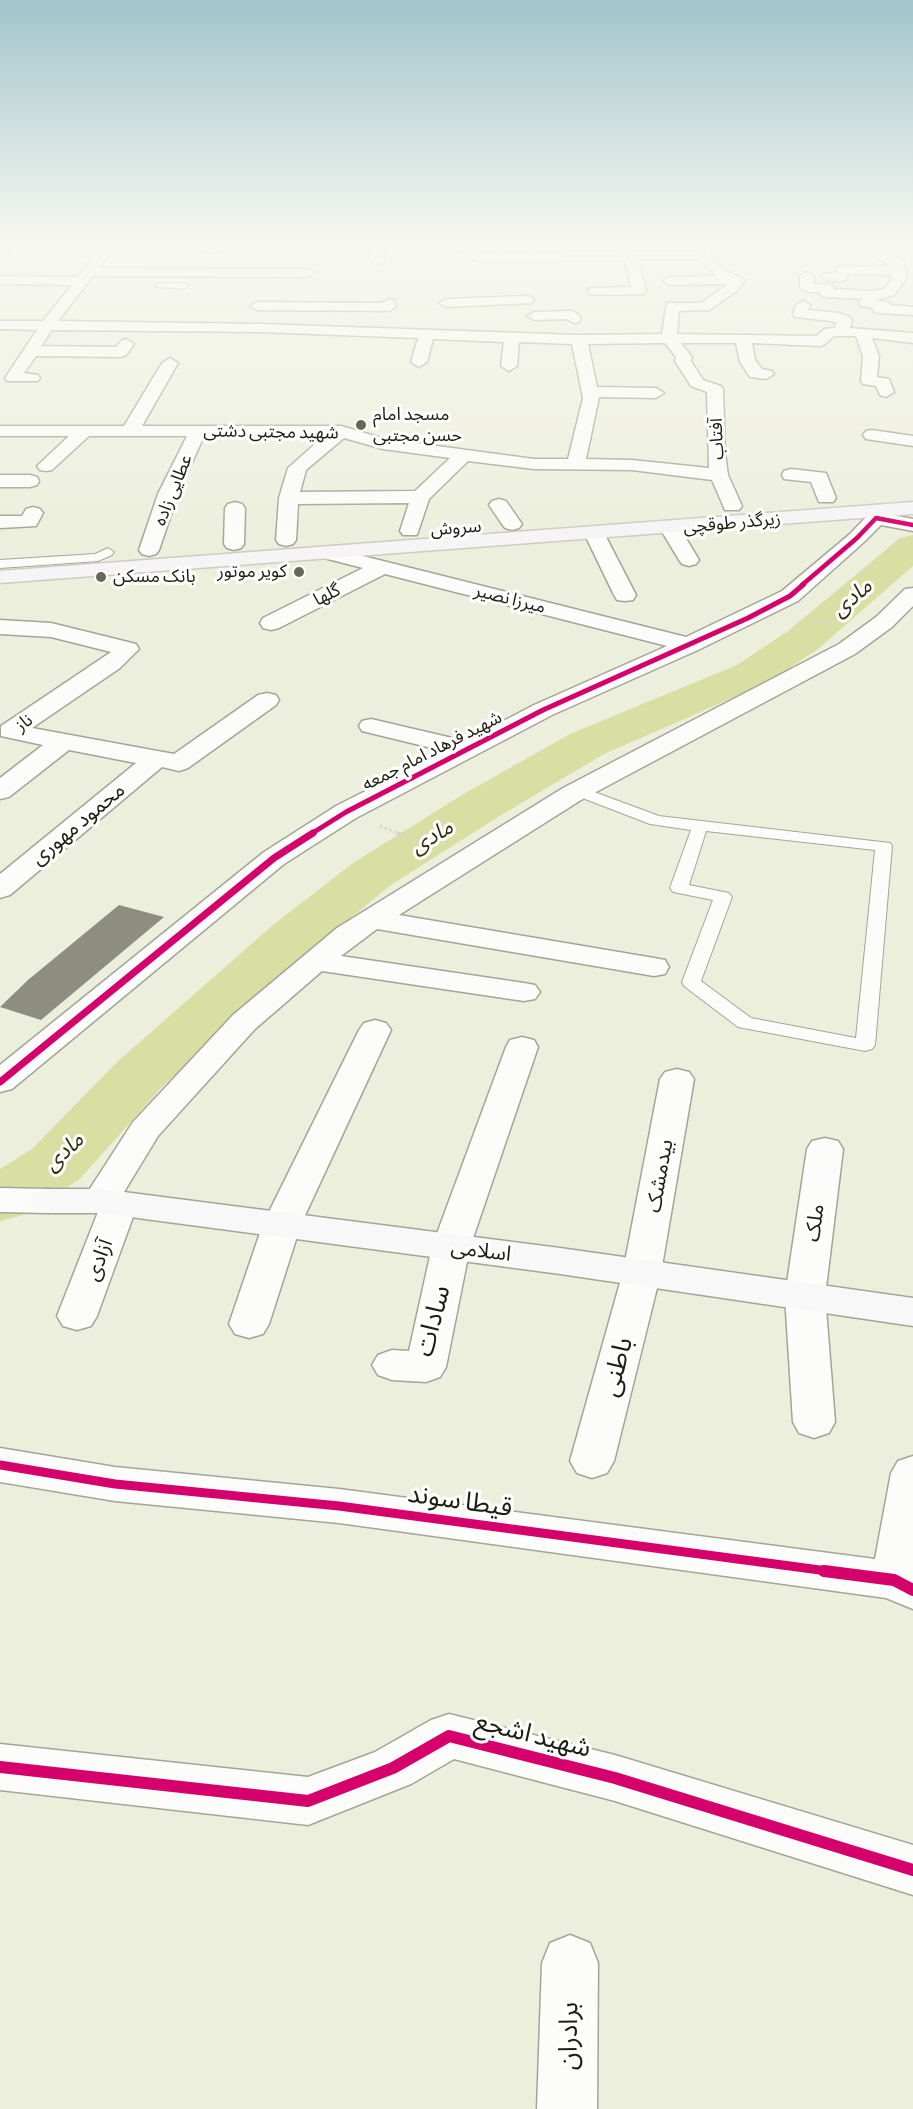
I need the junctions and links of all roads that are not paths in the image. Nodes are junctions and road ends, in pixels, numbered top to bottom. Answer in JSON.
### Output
{"nodes":[{"id":1,"x":37,"y":341,"type":"edge"},
{"id":2,"x":425,"y":341,"type":"edge"},
{"id":3,"x":513,"y":341,"type":"edge"},
{"id":4,"x":579,"y":341,"type":"edge"},
{"id":5,"x":671,"y":341,"type":"edge"},
{"id":6,"x":749,"y":341,"type":"edge"},
{"id":7,"x":750,"y":341,"type":"edge"},
{"id":8,"x":867,"y":341,"type":"edge"},
{"id":9,"x":126,"y":344,"type":"dead end"},
{"id":10,"x":777,"y":352,"type":"dead end"},
{"id":11,"x":29,"y":353,"type":"junction"},
{"id":12,"x":9,"y":355,"type":"dead end"},
{"id":13,"x":584,"y":358,"type":"junction"},
{"id":14,"x":602,"y":358,"type":"dead end"},
{"id":15,"x":419,"y":362,"type":"dead end"},
{"id":16,"x":170,"y":363,"type":"dead end"},
{"id":17,"x":509,"y":366,"type":"dead end"},
{"id":18,"x":766,"y":374,"type":"dead end"},
{"id":19,"x":32,"y":378,"type":"dead end"},
{"id":20,"x":647,"y":389,"type":"dead end"},
{"id":21,"x":886,"y":392,"type":"dead end"},
{"id":22,"x":589,"y":400,"type":"junction"},
{"id":23,"x":618,"y":409,"type":"dead end"},
{"id":24,"x":198,"y":430,"type":"junction"},
{"id":25,"x":0,"y":431,"type":"edge"},
{"id":26,"x":85,"y":431,"type":"junction"},
{"id":27,"x":130,"y":431,"type":"junction"},
{"id":28,"x":341,"y":431,"type":"junction"},
{"id":29,"x":872,"y":435,"type":"dead end"},
{"id":30,"x":913,"y":441,"type":"edge"},
{"id":31,"x":581,"y":444,"type":"junction"},
{"id":32,"x":422,"y":449,"type":"junction"},
{"id":33,"x":646,"y":450,"type":"dead end"},
{"id":34,"x":606,"y":452,"type":"junction"},
{"id":35,"x":465,"y":454,"type":"junction"},
{"id":36,"x":576,"y":465,"type":"junction"},
{"id":37,"x":46,"y":466,"type":"dead end"},
{"id":38,"x":719,"y":475,"type":"junction"},
{"id":39,"x":791,"y":476,"type":"dead end"},
{"id":40,"x":0,"y":480,"type":"edge"},
{"id":41,"x":616,"y":480,"type":"dead end"},
{"id":42,"x":30,"y":481,"type":"dead end"},
{"id":43,"x":386,"y":483,"type":"dead end"},
{"id":44,"x":913,"y":492,"type":"edge"},
{"id":45,"x":420,"y":497,"type":"junction"},
{"id":46,"x":289,"y":498,"type":"junction"},
{"id":47,"x":826,"y":498,"type":"junction"},
{"id":48,"x":913,"y":499,"type":"edge"},
{"id":49,"x":499,"y":505,"type":"dead end"},
{"id":50,"x":732,"y":506,"type":"junction"},
{"id":51,"x":236,"y":508,"type":"dead end"},
{"id":52,"x":913,"y":508,"type":"edge"},
{"id":53,"x":33,"y":513,"type":"dead end"},
{"id":54,"x":913,"y":515,"type":"edge"},
{"id":55,"x":3,"y":518,"type":"edge"},
{"id":56,"x":876,"y":518,"type":"junction"},
{"id":57,"x":512,"y":524,"type":"junction"},
{"id":58,"x":913,"y":525,"type":"edge"},
{"id":59,"x":544,"y":530,"type":"junction"},
{"id":60,"x":671,"y":530,"type":"junction"},
{"id":61,"x":410,"y":531,"type":"junction"},
{"id":62,"x":596,"y":535,"type":"junction"},
{"id":63,"x":286,"y":540,"type":"junction"},
{"id":64,"x":234,"y":544,"type":"junction"},
{"id":65,"x":149,"y":550,"type":"junction"},
{"id":66,"x":331,"y":554,"type":"junction"},
{"id":67,"x":689,"y":560,"type":"dead end"},
{"id":68,"x":106,"y":561,"type":"junction"},
{"id":69,"x":0,"y":562,"type":"edge"},
{"id":70,"x":382,"y":567,"type":"junction"},
{"id":71,"x":0,"y":575,"type":"edge"},
{"id":72,"x":913,"y":594,"type":"edge"},
{"id":73,"x":625,"y":595,"type":"dead end"},
{"id":74,"x":271,"y":624,"type":"dead end"},
{"id":75,"x":0,"y":627,"type":"edge"},
{"id":76,"x":690,"y":645,"type":"junction"},
{"id":77,"x":267,"y":700,"type":"dead end"},
{"id":78,"x":371,"y":726,"type":"dead end"},
{"id":79,"x":64,"y":741,"type":"junction"},
{"id":80,"x":468,"y":749,"type":"junction"},
{"id":81,"x":156,"y":759,"type":"junction"},
{"id":82,"x":0,"y":790,"type":"edge"},
{"id":83,"x":578,"y":791,"type":"junction"},
{"id":84,"x":700,"y":826,"type":"junction"},
{"id":85,"x":0,"y":889,"type":"edge"},
{"id":86,"x":372,"y":919,"type":"junction"},
{"id":87,"x":315,"y":961,"type":"junction"},
{"id":88,"x":654,"y":967,"type":"dead end"},
{"id":89,"x":524,"y":992,"type":"dead end"},
{"id":90,"x":375,"y":1030,"type":"dead end"},
{"id":91,"x":522,"y":1047,"type":"dead end"},
{"id":92,"x":677,"y":1079,"type":"dead end"},
{"id":93,"x":0,"y":1082,"type":"edge"},
{"id":94,"x":825,"y":1149,"type":"dead end"},
{"id":95,"x":0,"y":1200,"type":"edge"},
{"id":96,"x":48,"y":1201,"type":"joint"},
{"id":97,"x":110,"y":1202,"type":"junction"},
{"id":98,"x":282,"y":1224,"type":"junction"},
{"id":99,"x":451,"y":1247,"type":"junction"},
{"id":100,"x":642,"y":1272,"type":"junction"},
{"id":101,"x":804,"y":1296,"type":"junction"},
{"id":102,"x":913,"y":1312,"type":"edge"},
{"id":103,"x":77,"y":1316,"type":"dead end"},
{"id":104,"x":249,"y":1324,"type":"dead end"},
{"id":105,"x":392,"y":1365,"type":"dead end"},
{"id":106,"x":814,"y":1422,"type":"dead end"},
{"id":107,"x":592,"y":1461,"type":"dead end"},
{"id":108,"x":0,"y":1465,"type":"edge"},
{"id":109,"x":913,"y":1473,"type":"edge"},
{"id":110,"x":903,"y":1585,"type":"edge"},
{"id":111,"x":0,"y":1767,"type":"edge"},
{"id":112,"x":913,"y":1870,"type":"edge"},
{"id":113,"x":570,"y":1963,"type":"dead end"},
{"id":114,"x":567,"y":2109,"type":"edge"}],
"edges":[{"from":1,"to":11,"type":"street"},
{"from":2,"to":15,"type":"street"},
{"from":3,"to":17,"type":"street"},
{"from":4,"to":13,"type":"street"},
{"from":5,"to":38,"type":"street","name":"آفتاب"},
{"from":6,"to":18,"type":"street"},
{"from":7,"to":10,"type":"street"},
{"from":8,"to":21,"type":"street"},
{"from":9,"to":11,"type":"street"},
{"from":11,"to":12,"type":"street"},
{"from":11,"to":19,"type":"street"},
{"from":13,"to":14,"type":"street"},
{"from":13,"to":22,"type":"street"},
{"from":16,"to":27,"type":"street"},
{"from":20,"to":22,"type":"street"},
{"from":22,"to":23,"type":"street"},
{"from":22,"to":31,"type":"street"},
{"from":24,"to":27,"type":"street","name":"شهید مجتبی دشتی"},
{"from":24,"to":28,"type":"street","name":"شهید مجتبی دشتی"},
{"from":24,"to":65,"type":"street","name":"عطایی زاده"},
{"from":25,"to":26,"type":"street","name":"شهید مجتبی دشتی"},
{"from":26,"to":27,"type":"street","name":"شهید مجتبی دشتی"},
{"from":26,"to":37,"type":"street"},
{"from":28,"to":32,"type":"street","name":"شهید مجتبی دشتی"},
{"from":28,"to":46,"type":"street"},
{"from":29,"to":30,"type":"street"},
{"from":31,"to":34,"type":"street"},
{"from":31,"to":36,"type":"street"},
{"from":32,"to":35,"type":"street","name":"شهید مجتبی دشتی"},
{"from":32,"to":43,"type":"street"},
{"from":33,"to":34,"type":"street"},
{"from":34,"to":36,"type":"street","name":"شهید مجتبی دشتی"},
{"from":34,"to":38,"type":"street","name":"شهید مجتبی دشتی"},
{"from":34,"to":41,"type":"street"},
{"from":35,"to":36,"type":"street","name":"شهید مجتبی دشتی"},
{"from":35,"to":45,"type":"street"},
{"from":38,"to":50,"type":"street","name":"آفتاب"},
{"from":39,"to":47,"type":"street"},
{"from":40,"to":42,"type":"street"},
{"from":44,"to":47,"type":"main road"},
{"from":45,"to":46,"type":"street"},
{"from":45,"to":61,"type":"street"},
{"from":46,"to":63,"type":"street"},
{"from":47,"to":50,"type":"main road"},
{"from":48,"to":59,"type":"main road","name":"سروش"},
{"from":49,"to":57,"type":"street"},
{"from":50,"to":59,"type":"main road"},
{"from":51,"to":64,"type":"street"},
{"from":52,"to":59,"type":"main road","name":"زیرگذر طوقچی"},
{"from":53,"to":55,"type":"street"},
{"from":54,"to":56,"type":"main road"},
{"from":56,"to":58,"type":"street"},
{"from":56,"to":60,"type":"main road"},
{"from":56,"to":76,"type":"street","name":"شهید فرهاد امام جمعه"},
{"from":57,"to":59,"type":"main road","name":"سروش"},
{"from":57,"to":61,"type":"main road","name":"سروش"},
{"from":59,"to":62,"type":"main road"},
{"from":59,"to":66,"type":"main road","name":"سروش"},
{"from":60,"to":62,"type":"main road"},
{"from":60,"to":67,"type":"street"},
{"from":61,"to":63,"type":"main road","name":"سروش"},
{"from":62,"to":73,"type":"street"},
{"from":63,"to":64,"type":"main road","name":"سروش"},
{"from":64,"to":65,"type":"main road","name":"سروش"},
{"from":65,"to":68,"type":"main road","name":"سروش"},
{"from":66,"to":68,"type":"main road","name":"سروش"},
{"from":66,"to":70,"type":"street","name":"میرزا نصیر"},
{"from":68,"to":69,"type":"main road","name":"سروش"},
{"from":68,"to":71,"type":"main road","name":"سروش"},
{"from":70,"to":74,"type":"street","name":"گلها"},
{"from":70,"to":76,"type":"street","name":"میرزا نصیر"},
{"from":72,"to":83,"type":"street"},
{"from":75,"to":79,"type":"street","name":"ناز"},
{"from":76,"to":80,"type":"street","name":"شهید فرهاد امام جمعه"},
{"from":77,"to":81,"type":"street","name":"ناز"},
{"from":78,"to":80,"type":"street"},
{"from":79,"to":81,"type":"street","name":"ناز"},
{"from":79,"to":82,"type":"street"},
{"from":80,"to":93,"type":"street","name":"شهید فرهاد امام جمعه"},
{"from":81,"to":85,"type":"street","name":"محمود مهوری"},
{"from":83,"to":84,"type":"lane"},
{"from":83,"to":86,"type":"street"},
{"from":84,"to":84,"type":"lane"},
{"from":86,"to":87,"type":"street"},
{"from":86,"to":88,"type":"street"},
{"from":87,"to":89,"type":"street"},
{"from":87,"to":97,"type":"street"},
{"from":90,"to":98,"type":"street"},
{"from":91,"to":99,"type":"street"},
{"from":92,"to":100,"type":"street","name":"بیدمشک"},
{"from":94,"to":101,"type":"street","name":"ملک"},
{"from":95,"to":96,"type":"street"},
{"from":96,"to":97,"type":"street","name":"اسلامی"},
{"from":97,"to":98,"type":"street","name":"اسلامی"},
{"from":97,"to":103,"type":"street","name":"آزادی"},
{"from":98,"to":99,"type":"street","name":"اسلامی"},
{"from":98,"to":104,"type":"street"},
{"from":99,"to":100,"type":"street","name":"اسلامی"},
{"from":99,"to":105,"type":"street","name":"سادات"},
{"from":100,"to":101,"type":"street","name":"اسلامی"},
{"from":100,"to":107,"type":"street","name":"باطنی"},
{"from":101,"to":102,"type":"street","name":"اسلامی"},
{"from":101,"to":106,"type":"street","name":"ملک"},
{"from":108,"to":110,"type":"street","name":"قیطا سوند"},
{"from":109,"to":110,"type":"street"},
{"from":111,"to":112,"type":"street","name":"شهید اشجع"},
{"from":113,"to":114,"type":"street","name":"برادران"}]}
